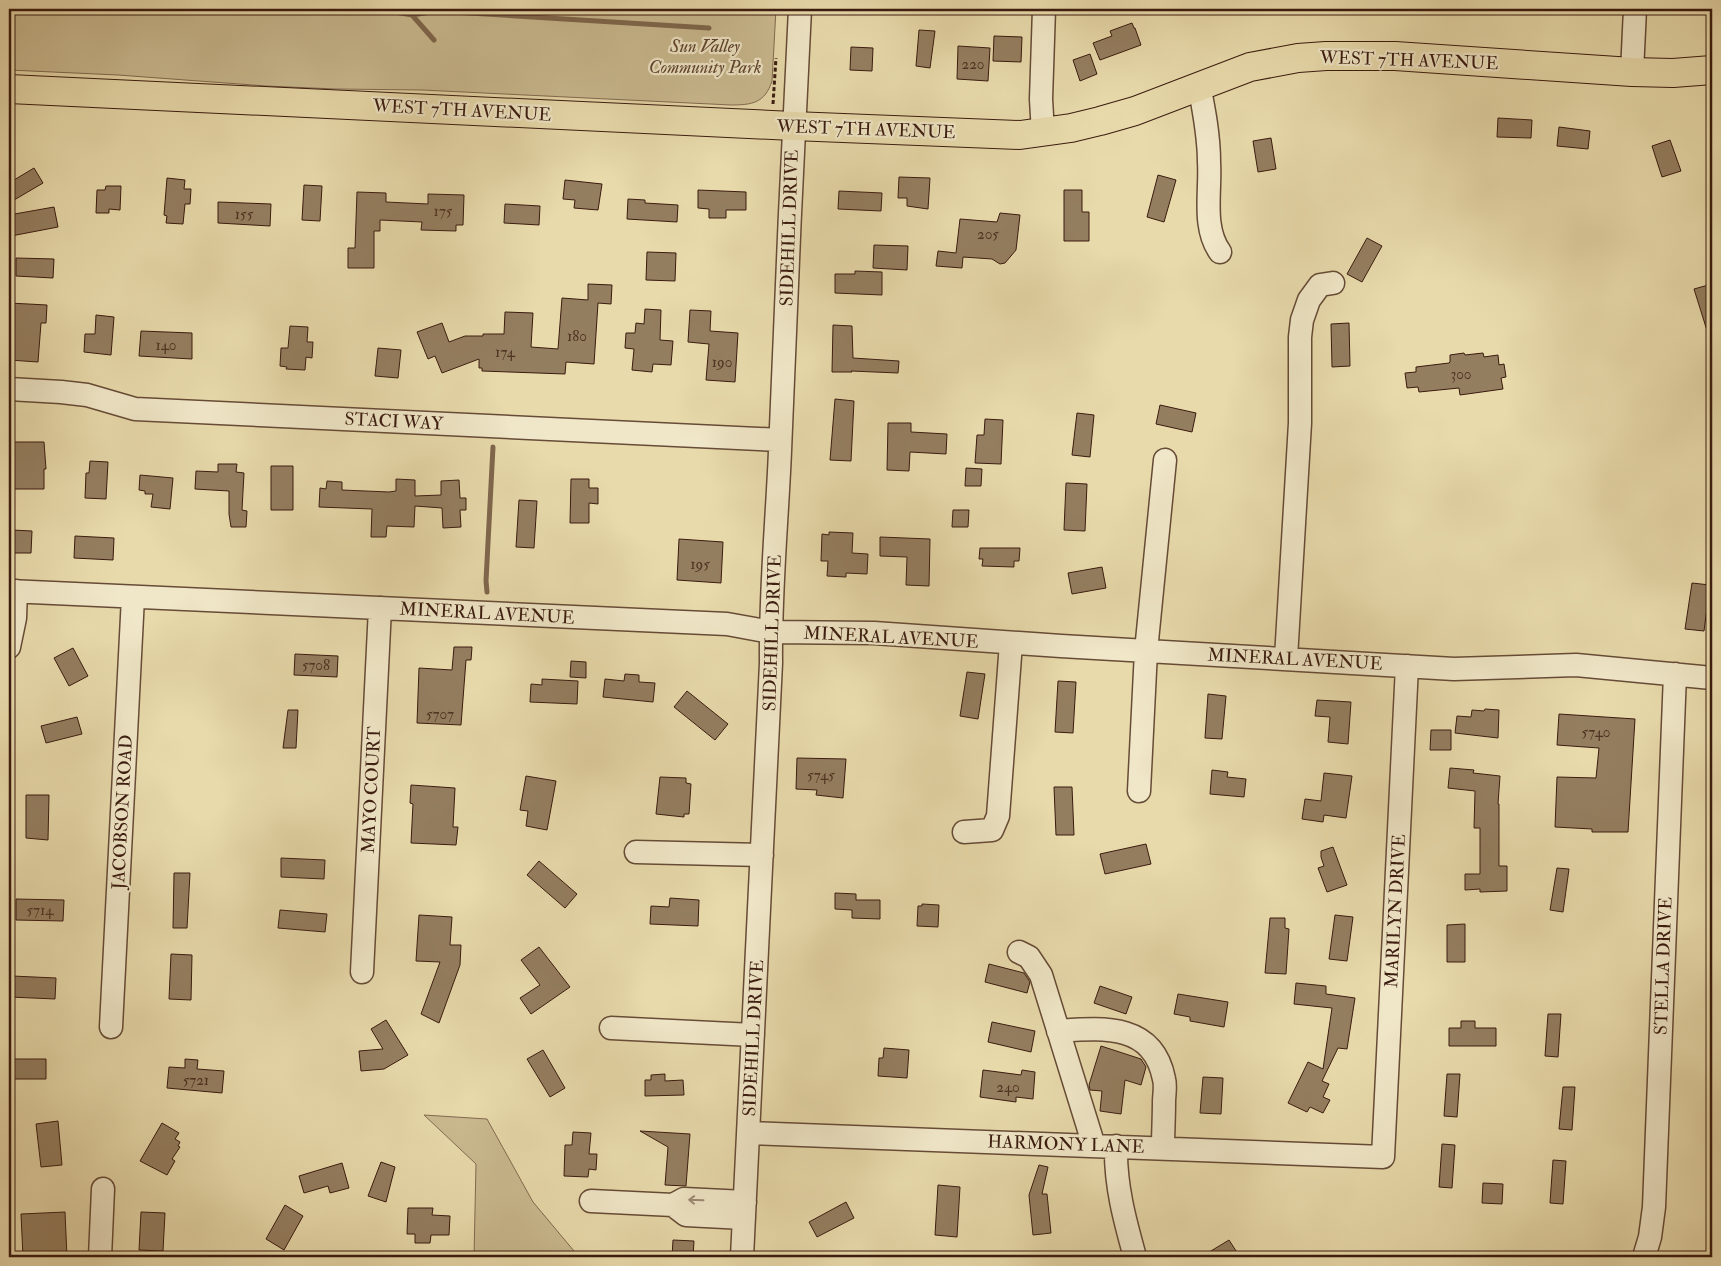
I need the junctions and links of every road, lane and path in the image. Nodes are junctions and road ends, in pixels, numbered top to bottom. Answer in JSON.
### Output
{"nodes":[{"id":1,"x":800,"y":9,"type":"edge"},
{"id":2,"x":1044,"y":9,"type":"edge"},
{"id":3,"x":1635,"y":9,"type":"edge"},
{"id":4,"x":1712,"y":70,"type":"edge"},
{"id":5,"x":1632,"y":72,"type":"junction"},
{"id":6,"x":1199,"y":85,"type":"junction"},
{"id":7,"x":9,"y":89,"type":"edge"},
{"id":8,"x":793,"y":126,"type":"junction"},
{"id":9,"x":1043,"y":133,"type":"junction"},
{"id":10,"x":1220,"y":252,"type":"dead end"},
{"id":11,"x":1333,"y":283,"type":"dead end"},
{"id":12,"x":9,"y":389,"type":"edge"},
{"id":13,"x":780,"y":440,"type":"junction"},
{"id":14,"x":1166,"y":460,"type":"dead end"},
{"id":15,"x":12,"y":591,"type":"edge"},
{"id":16,"x":133,"y":597,"type":"junction"},
{"id":17,"x":380,"y":608,"type":"junction"},
{"id":18,"x":771,"y":632,"type":"junction"},
{"id":19,"x":1011,"y":643,"type":"junction"},
{"id":20,"x":9,"y":647,"type":"edge"},
{"id":21,"x":1146,"y":651,"type":"junction"},
{"id":22,"x":1286,"y":658,"type":"junction"},
{"id":23,"x":1407,"y":666,"type":"junction"},
{"id":24,"x":1675,"y":674,"type":"junction"},
{"id":25,"x":1712,"y":678,"type":"edge"},
{"id":26,"x":1139,"y":791,"type":"dead end"},
{"id":27,"x":964,"y":832,"type":"dead end"},
{"id":28,"x":636,"y":852,"type":"dead end"},
{"id":29,"x":762,"y":855,"type":"junction"},
{"id":30,"x":1019,"y":952,"type":"dead end"},
{"id":31,"x":362,"y":972,"type":"dead end"},
{"id":32,"x":111,"y":1027,"type":"dead end"},
{"id":33,"x":611,"y":1028,"type":"dead end"},
{"id":34,"x":1058,"y":1031,"type":"junction"},
{"id":35,"x":753,"y":1036,"type":"junction"},
{"id":36,"x":748,"y":1133,"type":"junction"},
{"id":37,"x":1094,"y":1146,"type":"junction"},
{"id":38,"x":1116,"y":1146,"type":"junction"},
{"id":39,"x":1163,"y":1148,"type":"junction"},
{"id":40,"x":1383,"y":1157,"type":"joint"},
{"id":41,"x":103,"y":1189,"type":"dead end"},
{"id":42,"x":591,"y":1201,"type":"dead end"},
{"id":43,"x":744,"y":1210,"type":"junction"},
{"id":44,"x":100,"y":1257,"type":"edge"},
{"id":45,"x":742,"y":1257,"type":"edge"},
{"id":46,"x":1135,"y":1257,"type":"edge"},
{"id":47,"x":1644,"y":1257,"type":"edge"}],
"edges":[{"from":1,"to":8,"type":"street","name":"SIDEHILL DRIVE"},
{"from":2,"to":9,"type":"street"},
{"from":3,"to":5,"type":"street"},
{"from":4,"to":5,"type":"main road","name":"WEST 7TH AVENUE"},
{"from":5,"to":6,"type":"main road","name":"WEST 7TH AVENUE"},
{"from":6,"to":9,"type":"main road","name":"WEST 7TH AVENUE"},
{"from":6,"to":10,"type":"street"},
{"from":7,"to":8,"type":"main road","name":"WEST 7TH AVENUE"},
{"from":8,"to":9,"type":"main road","name":"WEST 7TH AVENUE"},
{"from":8,"to":13,"type":"street","name":"SIDEHILL DRIVE"},
{"from":11,"to":22,"type":"street"},
{"from":12,"to":13,"type":"street","name":"STACI WAY"},
{"from":13,"to":18,"type":"street","name":"SIDEHILL DRIVE"},
{"from":14,"to":21,"type":"street"},
{"from":15,"to":16,"type":"street","name":"MINERAL AVENUE"},
{"from":15,"to":20,"type":"street"},
{"from":16,"to":17,"type":"street","name":"MINERAL AVENUE"},
{"from":16,"to":32,"type":"street","name":"JACOBSON ROAD"},
{"from":17,"to":18,"type":"street","name":"MINERAL AVENUE"},
{"from":17,"to":31,"type":"street","name":"MAYO COURT"},
{"from":18,"to":19,"type":"street","name":"MINERAL AVENUE"},
{"from":18,"to":29,"type":"street","name":"SIDEHILL DRIVE"},
{"from":19,"to":21,"type":"street","name":"MINERAL AVENUE"},
{"from":19,"to":27,"type":"street"},
{"from":21,"to":22,"type":"street","name":"MINERAL AVENUE"},
{"from":21,"to":26,"type":"street"},
{"from":22,"to":23,"type":"street","name":"MINERAL AVENUE"},
{"from":23,"to":24,"type":"street","name":"MINERAL AVENUE"},
{"from":23,"to":40,"type":"street","name":"MARILYN DRIVE"},
{"from":24,"to":25,"type":"street","name":"MINERAL AVENUE"},
{"from":24,"to":47,"type":"street","name":"STELLA DRIVE"},
{"from":28,"to":29,"type":"street"},
{"from":29,"to":35,"type":"street","name":"SIDEHILL DRIVE"},
{"from":30,"to":34,"type":"street"},
{"from":33,"to":35,"type":"street"},
{"from":34,"to":37,"type":"street"},
{"from":34,"to":39,"type":"street"},
{"from":35,"to":36,"type":"street","name":"SIDEHILL DRIVE"},
{"from":36,"to":37,"type":"street","name":"HARMONY LANE"},
{"from":36,"to":43,"type":"street","name":"SIDEHILL DRIVE"},
{"from":37,"to":38,"type":"street","name":"HARMONY LANE"},
{"from":38,"to":39,"type":"street","name":"HARMONY LANE"},
{"from":38,"to":46,"type":"street"},
{"from":39,"to":40,"type":"street","name":"HARMONY LANE"},
{"from":41,"to":44,"type":"street"},
{"from":42,"to":43,"type":"street"},
{"from":43,"to":45,"type":"street","name":"SIDEHILL DRIVE"}]}
